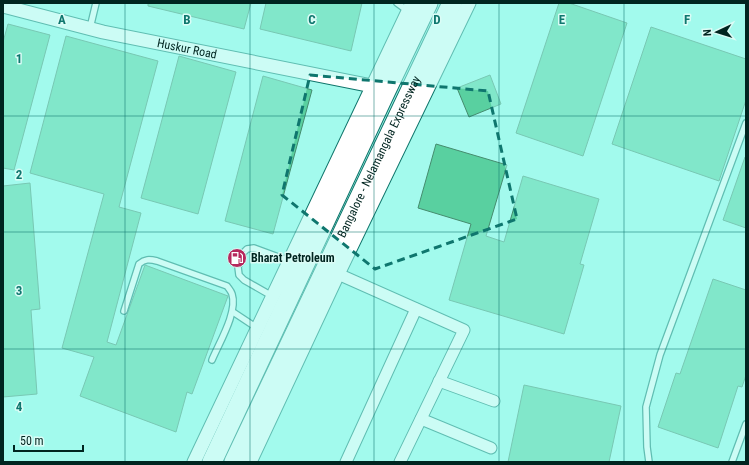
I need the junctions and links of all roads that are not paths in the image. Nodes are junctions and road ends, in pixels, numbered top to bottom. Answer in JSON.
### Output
{"nodes":[{"id":1,"x":96,"y":3,"type":"edge"},
{"id":2,"x":397,"y":3,"type":"edge"},
{"id":3,"x":428,"y":3,"type":"edge"},
{"id":4,"x":452,"y":3,"type":"edge"},
{"id":5,"x":469,"y":3,"type":"edge"},
{"id":6,"x":3,"y":6,"type":"edge"},
{"id":7,"x":410,"y":7,"type":"edge"},
{"id":8,"x":90,"y":28,"type":"junction"},
{"id":9,"x":372,"y":86,"type":"junction"},
{"id":10,"x":746,"y":123,"type":"edge"},
{"id":11,"x":289,"y":261,"type":"junction"},
{"id":12,"x":338,"y":274,"type":"junction"},
{"id":13,"x":272,"y":296,"type":"junction"},
{"id":14,"x":416,"y":309,"type":"junction"},
{"id":15,"x":124,"y":311,"type":"dead end"},
{"id":16,"x":233,"y":312,"type":"junction"},
{"id":17,"x":257,"y":329,"type":"junction"},
{"id":18,"x":212,"y":360,"type":"dead end"},
{"id":19,"x":439,"y":381,"type":"junction"},
{"id":20,"x":494,"y":401,"type":"dead end"},
{"id":21,"x":421,"y":419,"type":"junction"},
{"id":22,"x":746,"y":424,"type":"edge"},
{"id":23,"x":491,"y":448,"type":"dead end"},
{"id":24,"x":194,"y":462,"type":"edge"},
{"id":25,"x":212,"y":462,"type":"edge"},
{"id":26,"x":234,"y":462,"type":"edge"},
{"id":27,"x":250,"y":462,"type":"edge"},
{"id":28,"x":346,"y":462,"type":"edge"},
{"id":29,"x":400,"y":462,"type":"edge"},
{"id":30,"x":649,"y":462,"type":"edge"},
{"id":31,"x":732,"y":462,"type":"edge"}],
"edges":[{"from":1,"to":8,"type":"lane"},
{"from":2,"to":7,"type":"lane"},
{"from":3,"to":25,"type":"highway","name":"Bangalore - Nelamangala Expressway"},
{"from":4,"to":26,"type":"highway","name":"Bangalore - Nelamangala Expressway"},
{"from":5,"to":12,"type":"street"},
{"from":6,"to":8,"type":"street","name":"Huskur Road"},
{"from":7,"to":9,"type":"street"},
{"from":8,"to":9,"type":"street","name":"Huskur Road"},
{"from":9,"to":11,"type":"street"},
{"from":10,"to":30,"type":"lane"},
{"from":11,"to":13,"type":"street"},
{"from":11,"to":13,"type":"lane"},
{"from":12,"to":14,"type":"street"},
{"from":12,"to":27,"type":"street"},
{"from":13,"to":17,"type":"street"},
{"from":14,"to":19,"type":"street"},
{"from":14,"to":28,"type":"street"},
{"from":15,"to":16,"type":"lane"},
{"from":16,"to":17,"type":"lane"},
{"from":16,"to":18,"type":"lane"},
{"from":17,"to":24,"type":"street"},
{"from":19,"to":20,"type":"street"},
{"from":19,"to":21,"type":"street"},
{"from":21,"to":23,"type":"street"},
{"from":21,"to":29,"type":"street"},
{"from":22,"to":31,"type":"lane"}]}
